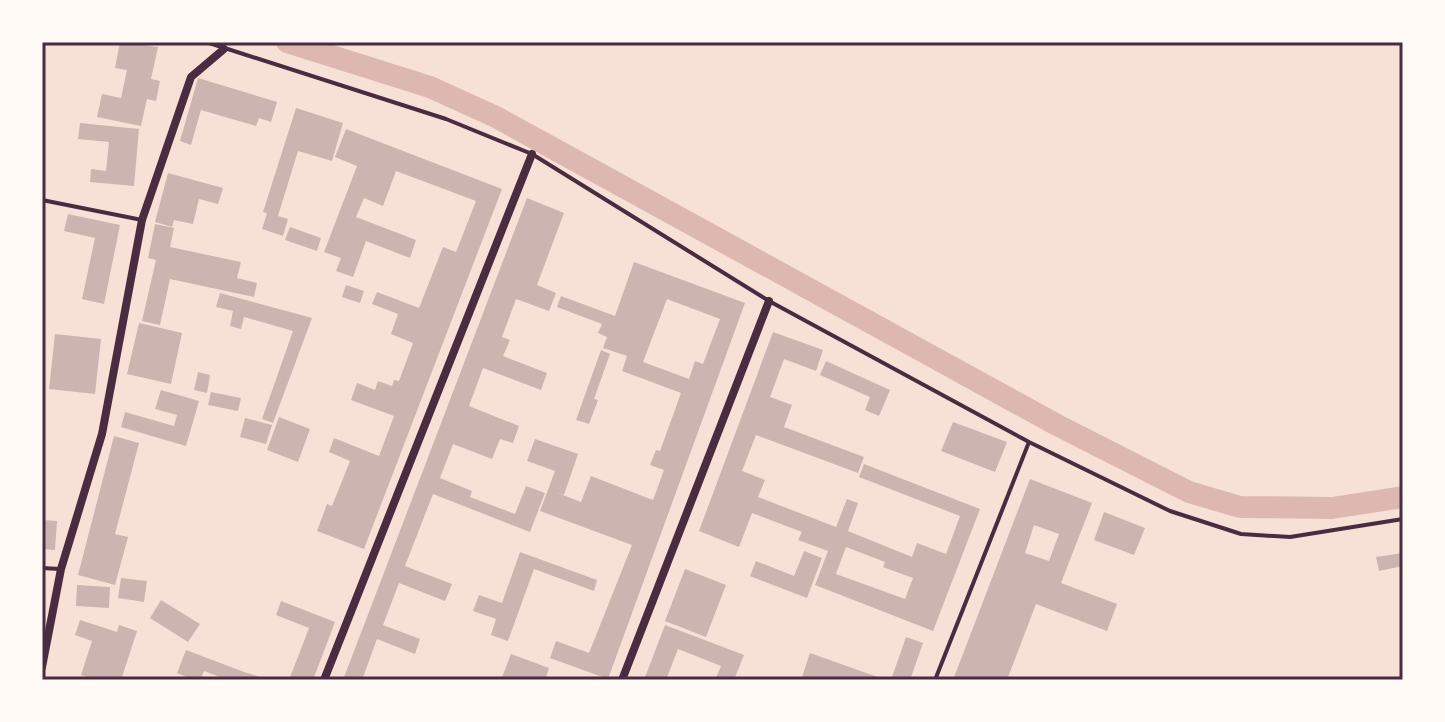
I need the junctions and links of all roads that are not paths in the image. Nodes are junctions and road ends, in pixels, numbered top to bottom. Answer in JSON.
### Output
{"nodes":[{"id":1,"x":206,"y":42,"type":"edge"},
{"id":2,"x":224,"y":49,"type":"junction"},
{"id":3,"x":532,"y":154,"type":"junction"},
{"id":4,"x":42,"y":200,"type":"edge"},
{"id":5,"x":142,"y":220,"type":"junction"},
{"id":6,"x":769,"y":301,"type":"junction"},
{"id":7,"x":1029,"y":442,"type":"junction"},
{"id":8,"x":1403,"y":519,"type":"edge"},
{"id":9,"x":42,"y":568,"type":"edge"},
{"id":10,"x":61,"y":569,"type":"junction"},
{"id":11,"x":42,"y":667,"type":"edge"},
{"id":12,"x":324,"y":680,"type":"edge"},
{"id":13,"x":622,"y":680,"type":"edge"},
{"id":14,"x":935,"y":680,"type":"edge"}],
"edges":[{"from":1,"to":2,"type":"lane"},
{"from":2,"to":3,"type":"lane"},
{"from":2,"to":5,"type":"street"},
{"from":3,"to":6,"type":"lane"},
{"from":3,"to":12,"type":"street"},
{"from":4,"to":5,"type":"lane"},
{"from":5,"to":10,"type":"street"},
{"from":6,"to":7,"type":"lane"},
{"from":6,"to":13,"type":"street"},
{"from":7,"to":8,"type":"lane"},
{"from":7,"to":14,"type":"lane"},
{"from":9,"to":10,"type":"lane"},
{"from":10,"to":11,"type":"street"}]}
